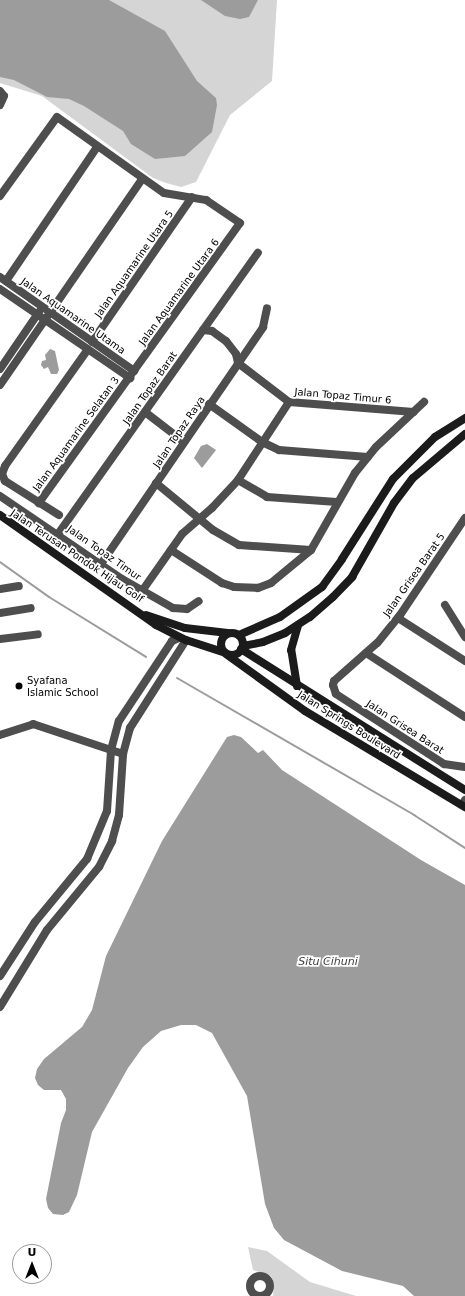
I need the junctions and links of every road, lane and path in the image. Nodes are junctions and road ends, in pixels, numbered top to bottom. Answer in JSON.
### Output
{"nodes":[{"id":1,"x":0,"y":91,"type":"edge"},
{"id":2,"x":0,"y":105,"type":"edge"},
{"id":3,"x":97,"y":147,"type":"junction"},
{"id":4,"x":142,"y":179,"type":"junction"},
{"id":5,"x":0,"y":196,"type":"edge"},
{"id":6,"x":192,"y":197,"type":"junction"},
{"id":7,"x":258,"y":253,"type":"dead end"},
{"id":8,"x":3,"y":279,"type":"edge"},
{"id":9,"x":0,"y":289,"type":"edge"},
{"id":10,"x":267,"y":308,"type":"dead end"},
{"id":11,"x":46,"y":310,"type":"junction"},
{"id":12,"x":41,"y":317,"type":"junction"},
{"id":13,"x":203,"y":330,"type":"junction"},
{"id":14,"x":90,"y":346,"type":"junction"},
{"id":15,"x":238,"y":363,"type":"junction"},
{"id":16,"x":0,"y":369,"type":"edge"},
{"id":17,"x":132,"y":375,"type":"junction"},
{"id":18,"x":0,"y":385,"type":"edge"},
{"id":19,"x":289,"y":402,"type":"junction"},
{"id":20,"x":424,"y":402,"type":"dead end"},
{"id":21,"x":209,"y":404,"type":"junction"},
{"id":22,"x":145,"y":412,"type":"junction"},
{"id":23,"x":414,"y":412,"type":"junction"},
{"id":24,"x":465,"y":418,"type":"edge"},
{"id":25,"x":465,"y":435,"type":"edge"},
{"id":26,"x":184,"y":442,"type":"junction"},
{"id":27,"x":262,"y":442,"type":"junction"},
{"id":28,"x":368,"y":457,"type":"junction"},
{"id":29,"x":238,"y":480,"type":"junction"},
{"id":30,"x":156,"y":483,"type":"junction"},
{"id":31,"x":0,"y":496,"type":"edge"},
{"id":32,"x":337,"y":502,"type":"junction"},
{"id":33,"x":39,"y":503,"type":"junction"},
{"id":34,"x":0,"y":515,"type":"edge"},
{"id":35,"x":59,"y":515,"type":"dead end"},
{"id":36,"x":199,"y":517,"type":"junction"},
{"id":37,"x":465,"y":518,"type":"edge"},
{"id":38,"x":58,"y":534,"type":"junction"},
{"id":39,"x":171,"y":550,"type":"junction"},
{"id":40,"x":311,"y":550,"type":"junction"},
{"id":41,"x":101,"y":564,"type":"junction"},
{"id":42,"x":19,"y":586,"type":"dead end"},
{"id":43,"x":0,"y":589,"type":"edge"},
{"id":44,"x":142,"y":591,"type":"junction"},
{"id":45,"x":199,"y":601,"type":"dead end"},
{"id":46,"x":445,"y":605,"type":"dead end"},
{"id":47,"x":31,"y":608,"type":"dead end"},
{"id":48,"x":0,"y":613,"type":"edge"},
{"id":49,"x":144,"y":614,"type":"junction"},
{"id":50,"x":398,"y":618,"type":"junction"},
{"id":51,"x":298,"y":625,"type":"junction"},
{"id":52,"x":198,"y":630,"type":"junction"},
{"id":53,"x":228,"y":633,"type":"junction"},
{"id":54,"x":38,"y":634,"type":"dead end"},
{"id":55,"x":243,"y":634,"type":"junction"},
{"id":56,"x":465,"y":637,"type":"edge"},
{"id":57,"x":183,"y":639,"type":"junction"},
{"id":58,"x":0,"y":640,"type":"edge"},
{"id":59,"x":253,"y":644,"type":"junction"},
{"id":60,"x":242,"y":648,"type":"junction"},
{"id":61,"x":225,"y":653,"type":"junction"},
{"id":62,"x":366,"y":653,"type":"junction"},
{"id":63,"x":255,"y":658,"type":"junction"},
{"id":64,"x":465,"y":661,"type":"edge"},
{"id":65,"x":245,"y":668,"type":"junction"},
{"id":66,"x":297,"y":686,"type":"junction"},
{"id":67,"x":336,"y":694,"type":"joint"},
{"id":68,"x":465,"y":717,"type":"edge"},
{"id":69,"x":0,"y":735,"type":"edge"},
{"id":70,"x":111,"y":750,"type":"junction"},
{"id":71,"x":123,"y":754,"type":"junction"},
{"id":72,"x":465,"y":767,"type":"edge"},
{"id":73,"x":465,"y":790,"type":"edge"},
{"id":74,"x":464,"y":804,"type":"edge"},
{"id":75,"x":91,"y":851,"type":"junction"},
{"id":76,"x":103,"y":859,"type":"junction"},
{"id":77,"x":20,"y":944,"type":"junction"},
{"id":78,"x":32,"y":952,"type":"junction"},
{"id":79,"x":0,"y":976,"type":"edge"},
{"id":80,"x":0,"y":1005,"type":"edge"}],
"edges":[{"from":1,"to":2,"type":"street"},
{"from":3,"to":4,"type":"street"},
{"from":3,"to":5,"type":"street"},
{"from":3,"to":8,"type":"street"},
{"from":4,"to":6,"type":"street"},
{"from":4,"to":11,"type":"street"},
{"from":6,"to":14,"type":"street","name":"Jalan Aquamarine Utara 5"},
{"from":6,"to":17,"type":"street","name":"Jalan Aquamarine Utara 6"},
{"from":7,"to":13,"type":"street","name":"Jalan Topaz Barat"},
{"from":8,"to":11,"type":"street","name":"Jalan Aquamarine Utama"},
{"from":9,"to":12,"type":"street","name":"Jalan Aquamarine Utama"},
{"from":10,"to":15,"type":"street","name":"Jalan Topaz Raya"},
{"from":11,"to":12,"type":"street"},
{"from":11,"to":14,"type":"street","name":"Jalan Aquamarine Utama"},
{"from":12,"to":14,"type":"street","name":"Jalan Aquamarine Utama"},
{"from":12,"to":16,"type":"street"},
{"from":12,"to":18,"type":"street"},
{"from":13,"to":15,"type":"street","name":"Jalan Topaz Timur 6"},
{"from":13,"to":22,"type":"street","name":"Jalan Topaz Barat"},
{"from":14,"to":17,"type":"street","name":"Jalan Aquamarine Utama"},
{"from":14,"to":33,"type":"street","name":"Jalan Aquamarine Utara 5"},
{"from":15,"to":19,"type":"street","name":"Jalan Topaz Timur 6"},
{"from":15,"to":21,"type":"street","name":"Jalan Topaz Raya"},
{"from":17,"to":33,"type":"street","name":"Jalan Aquamarine Selatan 3"},
{"from":19,"to":23,"type":"street","name":"Jalan Topaz Timur 6"},
{"from":19,"to":27,"type":"street"},
{"from":20,"to":23,"type":"street"},
{"from":21,"to":26,"type":"street","name":"Jalan Topaz Raya"},
{"from":21,"to":27,"type":"street"},
{"from":22,"to":26,"type":"street"},
{"from":22,"to":38,"type":"street","name":"Jalan Topaz Barat"},
{"from":23,"to":28,"type":"street"},
{"from":24,"to":55,"type":"main road"},
{"from":25,"to":51,"type":"main road"},
{"from":26,"to":30,"type":"street","name":"Jalan Topaz Raya"},
{"from":27,"to":28,"type":"street"},
{"from":27,"to":29,"type":"street"},
{"from":28,"to":32,"type":"street"},
{"from":29,"to":32,"type":"street"},
{"from":29,"to":36,"type":"street"},
{"from":30,"to":36,"type":"street"},
{"from":30,"to":41,"type":"street","name":"Jalan Topaz Raya"},
{"from":31,"to":38,"type":"street","name":"Jalan Topaz Timur"},
{"from":32,"to":40,"type":"street"},
{"from":33,"to":35,"type":"street"},
{"from":34,"to":49,"type":"main road","name":"Jalan Terusan Pondok Hijau Golf"},
{"from":36,"to":39,"type":"street"},
{"from":36,"to":40,"type":"street"},
{"from":37,"to":50,"type":"street","name":"Jalan Grisea Barat 5"},
{"from":38,"to":41,"type":"street","name":"Jalan Topaz Timur"},
{"from":39,"to":40,"type":"street"},
{"from":39,"to":44,"type":"street"},
{"from":41,"to":44,"type":"street","name":"Jalan Topaz Timur"},
{"from":42,"to":43,"type":"street"},
{"from":44,"to":45,"type":"street","name":"Jalan Topaz Timur"},
{"from":46,"to":56,"type":"street"},
{"from":47,"to":48,"type":"street"},
{"from":49,"to":52,"type":"main road","name":"Jalan Terusan Pondok Hijau Golf"},
{"from":49,"to":57,"type":"main road","name":"Jalan Terusan Pondok Hijau Golf"},
{"from":50,"to":62,"type":"street","name":"Jalan Grisea Barat 5"},
{"from":50,"to":64,"type":"street"},
{"from":51,"to":59,"type":"main road"},
{"from":51,"to":66,"type":"main road"},
{"from":52,"to":53,"type":"main road","name":"Jalan Terusan Pondok Hijau Golf"},
{"from":52,"to":57,"type":"main road"},
{"from":53,"to":55,"type":"main road"},
{"from":53,"to":61,"type":"main road"},
{"from":54,"to":58,"type":"street"},
{"from":55,"to":59,"type":"main road"},
{"from":55,"to":60,"type":"main road"},
{"from":57,"to":61,"type":"main road","name":"Jalan Terusan Pondok Hijau Golf"},
{"from":57,"to":70,"type":"street"},
{"from":57,"to":71,"type":"street"},
{"from":59,"to":60,"type":"main road"},
{"from":60,"to":61,"type":"main road"},
{"from":60,"to":63,"type":"main road","name":"Jalan Springs Boulevard"},
{"from":61,"to":65,"type":"main road","name":"Jalan Springs Boulevard"},
{"from":62,"to":67,"type":"street","name":"Jalan Grisea Barat 5"},
{"from":62,"to":68,"type":"street"},
{"from":63,"to":65,"type":"main road"},
{"from":63,"to":66,"type":"main road","name":"Jalan Springs Boulevard"},
{"from":65,"to":74,"type":"main road","name":"Jalan Springs Boulevard"},
{"from":66,"to":73,"type":"main road","name":"Jalan Springs Boulevard"},
{"from":67,"to":72,"type":"street","name":"Jalan Grisea Barat"},
{"from":69,"to":70,"type":"street"},
{"from":70,"to":71,"type":"street"},
{"from":70,"to":75,"type":"street"},
{"from":71,"to":76,"type":"street"},
{"from":75,"to":76,"type":"street"},
{"from":75,"to":77,"type":"street"},
{"from":76,"to":78,"type":"street"},
{"from":77,"to":78,"type":"street"},
{"from":77,"to":79,"type":"street"},
{"from":78,"to":80,"type":"street"}]}
